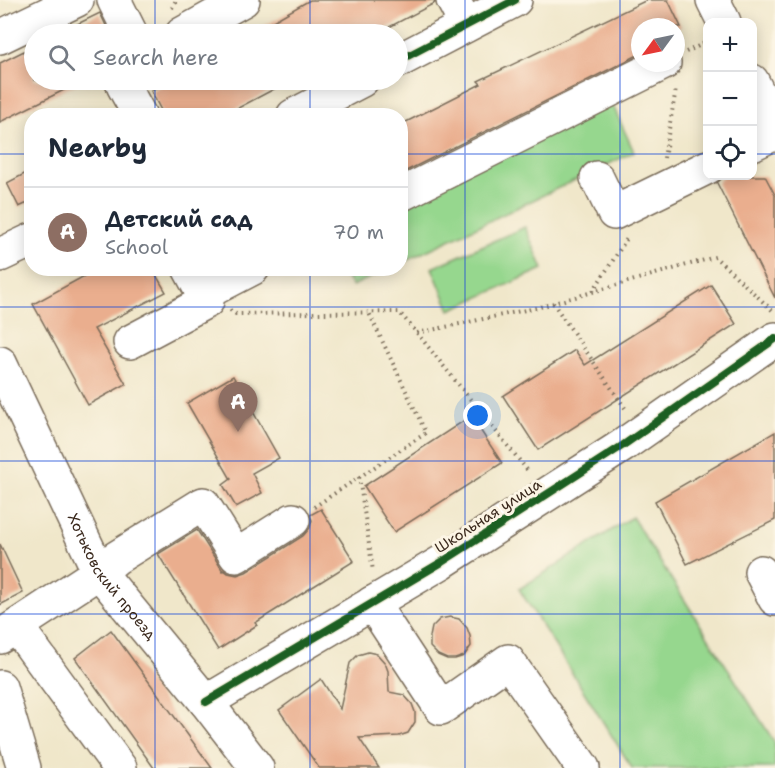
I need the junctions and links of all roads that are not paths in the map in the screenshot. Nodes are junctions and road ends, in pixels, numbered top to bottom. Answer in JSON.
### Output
{"nodes":[{"id":1,"x":77,"y":0,"type":"edge"},
{"id":2,"x":114,"y":0,"type":"edge"},
{"id":3,"x":243,"y":0,"type":"edge"},
{"id":4,"x":515,"y":0,"type":"edge"},
{"id":5,"x":713,"y":0,"type":"edge"},
{"id":6,"x":459,"y":13,"type":"edge"},
{"id":7,"x":722,"y":18,"type":"edge"},
{"id":8,"x":27,"y":24,"type":"edge"},
{"id":9,"x":126,"y":24,"type":"edge"},
{"id":10,"x":201,"y":24,"type":"edge"},
{"id":11,"x":24,"y":25,"type":"edge"},
{"id":12,"x":0,"y":37,"type":"edge"},
{"id":13,"x":408,"y":53,"type":"edge"},
{"id":14,"x":646,"y":72,"type":"edge"},
{"id":15,"x":757,"y":89,"type":"edge"},
{"id":16,"x":126,"y":90,"type":"edge"},
{"id":17,"x":343,"y":90,"type":"edge"},
{"id":18,"x":136,"y":108,"type":"edge"},
{"id":19,"x":308,"y":108,"type":"edge"},
{"id":20,"x":775,"y":127,"type":"edge"},
{"id":21,"x":775,"y":133,"type":"edge"},
{"id":22,"x":757,"y":142,"type":"edge"},
{"id":23,"x":703,"y":169,"type":"edge"},
{"id":24,"x":597,"y":178,"type":"dead end"},
{"id":25,"x":408,"y":191,"type":"edge"},
{"id":26,"x":24,"y":244,"type":"edge"},
{"id":27,"x":0,"y":255,"type":"edge"},
{"id":28,"x":218,"y":276,"type":"edge"},
{"id":29,"x":196,"y":281,"type":"edge"},
{"id":30,"x":775,"y":339,"type":"edge"},
{"id":31,"x":130,"y":342,"type":"dead end"},
{"id":32,"x":0,"y":363,"type":"edge"},
{"id":33,"x":293,"y":520,"type":"road end"},
{"id":34,"x":99,"y":572,"type":"junction"},
{"id":35,"x":372,"y":603,"type":"junction"},
{"id":36,"x":9,"y":632,"type":"edge"},
{"id":37,"x":0,"y":687,"type":"edge"},
{"id":38,"x":206,"y":702,"type":"junction"},
{"id":39,"x":24,"y":768,"type":"edge"},
{"id":40,"x":120,"y":768,"type":"edge"},
{"id":41,"x":257,"y":768,"type":"edge"},
{"id":42,"x":583,"y":768,"type":"edge"}],
"edges":[{"from":1,"to":8,"type":"street"},
{"from":2,"to":9,"type":"street"},
{"from":3,"to":10,"type":"street"},
{"from":4,"to":6,"type":"street"},
{"from":5,"to":7,"type":"street"},
{"from":6,"to":13,"type":"street"},
{"from":11,"to":12,"type":"street"},
{"from":14,"to":25,"type":"street"},
{"from":15,"to":20,"type":"street"},
{"from":16,"to":18,"type":"street"},
{"from":17,"to":19,"type":"street"},
{"from":21,"to":22,"type":"street"},
{"from":23,"to":24,"type":"street"},
{"from":26,"to":27,"type":"street"},
{"from":28,"to":29,"type":"street"},
{"from":29,"to":31,"type":"street"},
{"from":30,"to":35,"type":"street","name":"Школьная улица"},
{"from":32,"to":34,"type":"street","name":"Хотьковский проезд"},
{"from":33,"to":34,"type":"street"},
{"from":34,"to":36,"type":"street"},
{"from":34,"to":38,"type":"street","name":"Хотьковский проезд"},
{"from":35,"to":38,"type":"street","name":"Школьная улица"},
{"from":35,"to":42,"type":"street"},
{"from":36,"to":40,"type":"street"},
{"from":37,"to":39,"type":"street"},
{"from":38,"to":41,"type":"street","name":"Хотьковский проезд"}]}
